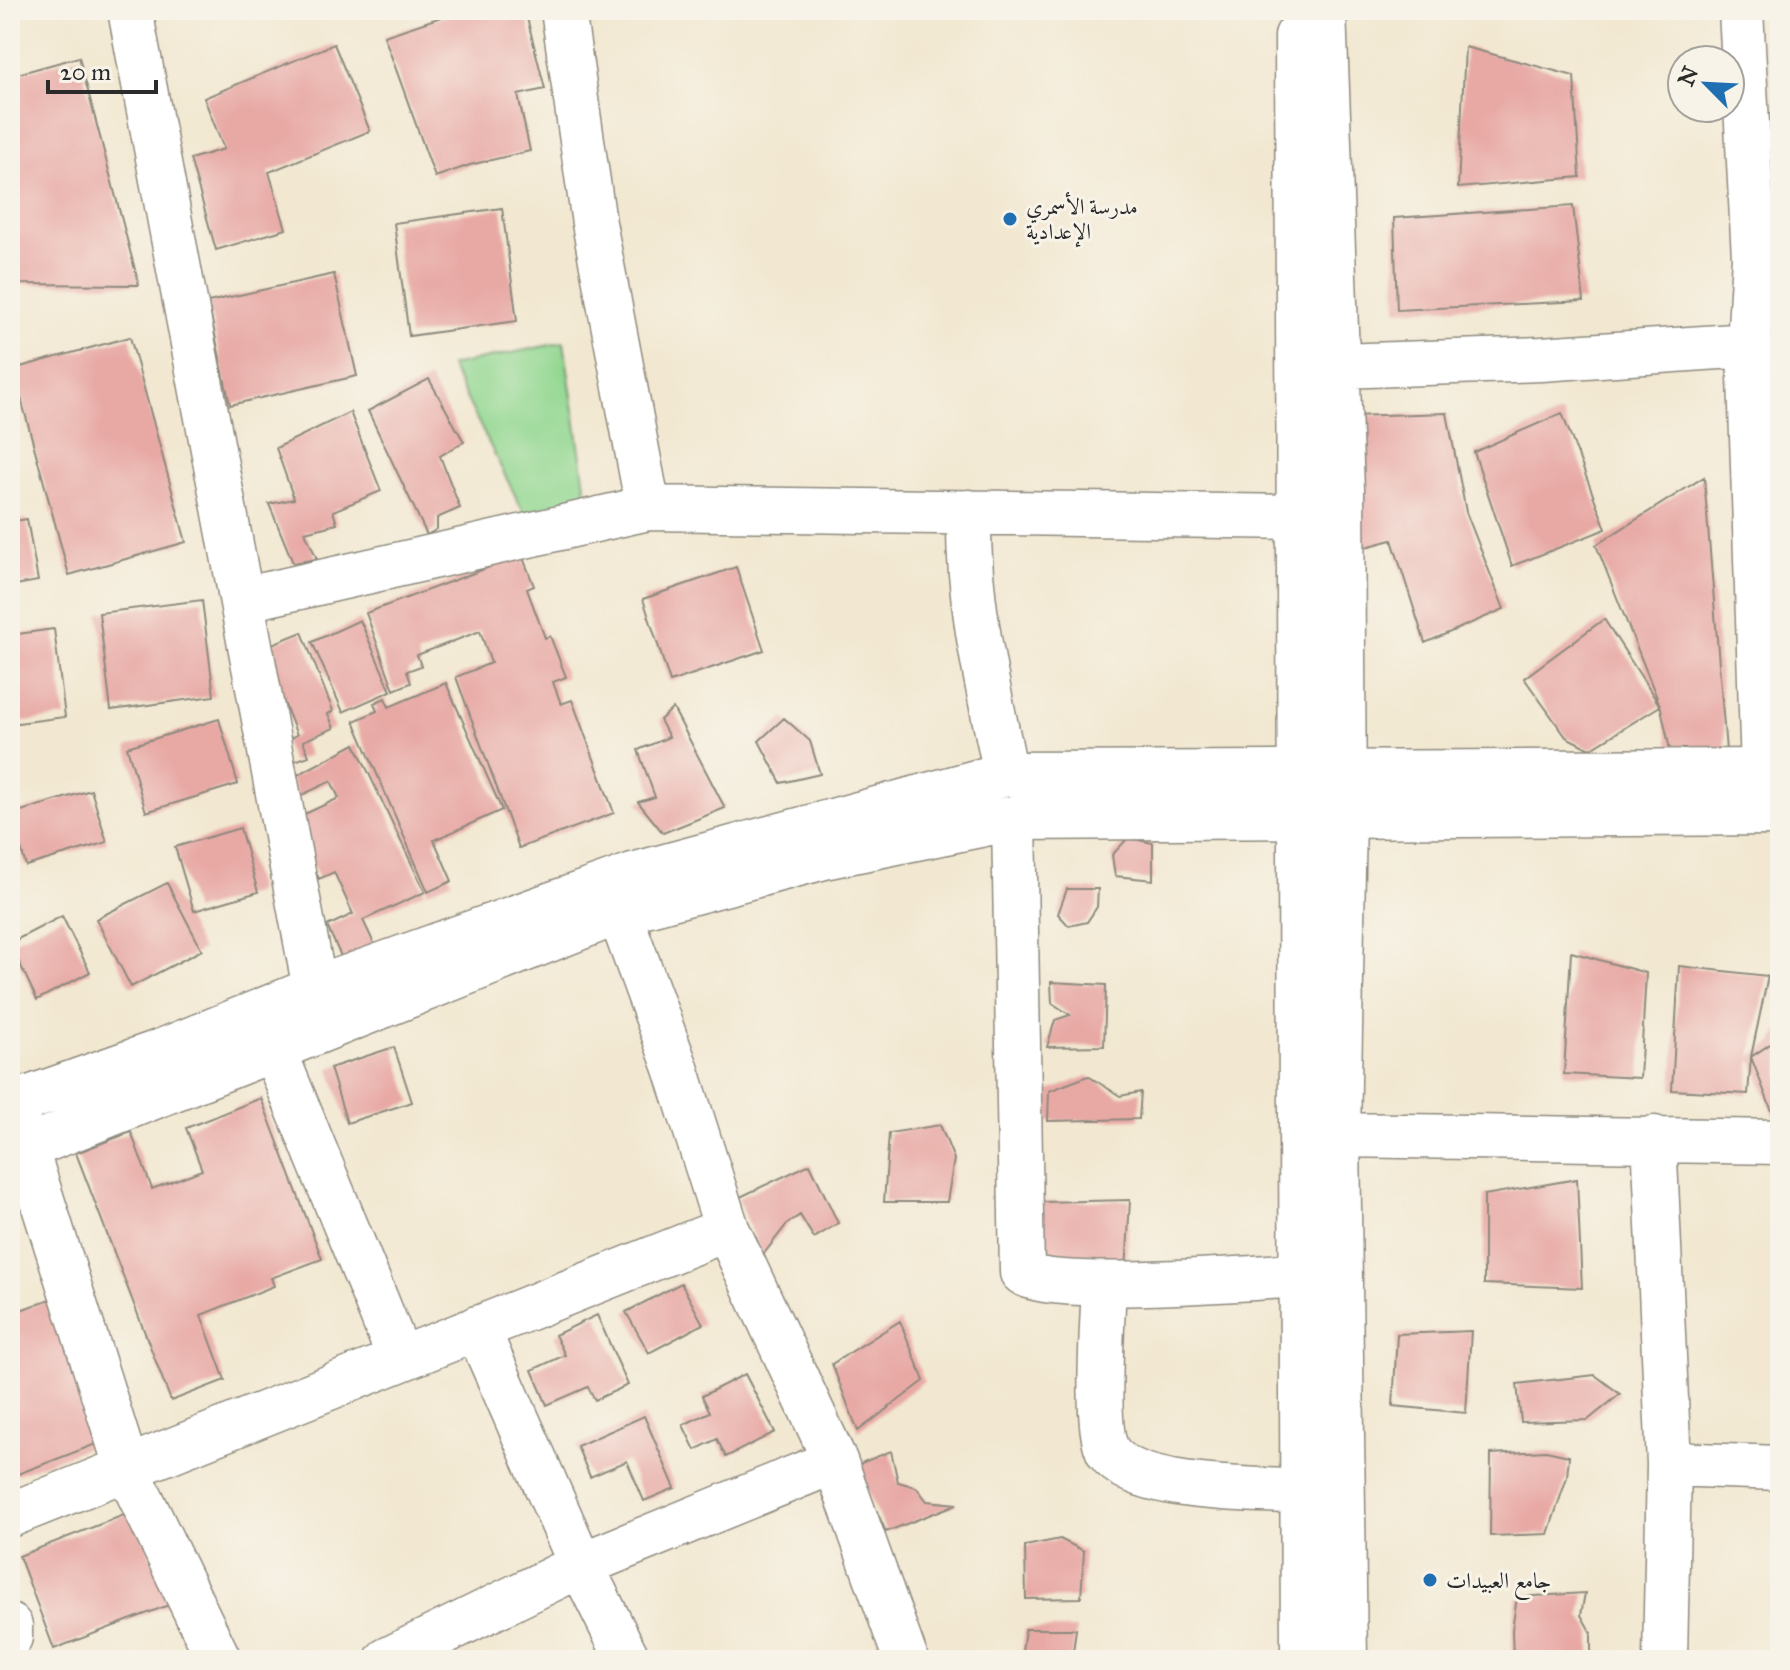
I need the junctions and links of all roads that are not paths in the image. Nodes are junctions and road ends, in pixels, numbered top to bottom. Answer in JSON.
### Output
{"nodes":[{"id":1,"x":130,"y":10,"type":"edge"},
{"id":2,"x":563,"y":10,"type":"edge"},
{"id":3,"x":1297,"y":10,"type":"edge"},
{"id":4,"x":1324,"y":10,"type":"edge"},
{"id":5,"x":1741,"y":10,"type":"edge"},
{"id":6,"x":1767,"y":256,"type":"edge"},
{"id":7,"x":1749,"y":345,"type":"junction"},
{"id":8,"x":1339,"y":366,"type":"junction"},
{"id":9,"x":1767,"y":461,"type":"edge"},
{"id":10,"x":648,"y":508,"type":"junction"},
{"id":11,"x":969,"y":512,"type":"junction"},
{"id":12,"x":1298,"y":517,"type":"junction"},
{"id":13,"x":242,"y":600,"type":"junction"},
{"id":14,"x":1771,"y":771,"type":"edge"},
{"id":15,"x":1299,"y":772,"type":"junction"},
{"id":16,"x":1343,"y":772,"type":"junction"},
{"id":17,"x":1006,"y":774,"type":"junction"},
{"id":18,"x":1780,"y":813,"type":"edge"},
{"id":19,"x":1344,"y":817,"type":"junction"},
{"id":20,"x":1014,"y":818,"type":"junction"},
{"id":21,"x":1301,"y":818,"type":"junction"},
{"id":22,"x":619,"y":912,"type":"junction"},
{"id":23,"x":315,"y":989,"type":"junction"},
{"id":24,"x":274,"y":1050,"type":"junction"},
{"id":25,"x":11,"y":1103,"type":"edge"},
{"id":26,"x":1338,"y":1135,"type":"junction"},
{"id":27,"x":1654,"y":1138,"type":"junction"},
{"id":28,"x":1780,"y":1142,"type":"edge"},
{"id":29,"x":17,"y":1152,"type":"edge"},
{"id":30,"x":727,"y":1229,"type":"junction"},
{"id":31,"x":1302,"y":1275,"type":"junction"},
{"id":32,"x":1104,"y":1284,"type":"junction"},
{"id":33,"x":477,"y":1328,"type":"junction"},
{"id":34,"x":400,"y":1359,"type":"junction"},
{"id":35,"x":835,"y":1461,"type":"junction"},
{"id":36,"x":1669,"y":1464,"type":"junction"},
{"id":37,"x":1780,"y":1468,"type":"edge"},
{"id":38,"x":127,"y":1469,"type":"junction"},
{"id":39,"x":1303,"y":1492,"type":"junction"},
{"id":40,"x":10,"y":1515,"type":"edge"},
{"id":41,"x":581,"y":1565,"type":"junction"},
{"id":42,"x":10,"y":1626,"type":"edge"},
{"id":43,"x":10,"y":1637,"type":"edge"},
{"id":44,"x":219,"y":1660,"type":"edge"},
{"id":45,"x":387,"y":1660,"type":"edge"},
{"id":46,"x":628,"y":1660,"type":"edge"},
{"id":47,"x":906,"y":1660,"type":"edge"},
{"id":48,"x":1303,"y":1660,"type":"edge"},
{"id":49,"x":1345,"y":1660,"type":"edge"},
{"id":50,"x":1665,"y":1660,"type":"edge"}],
"edges":[{"from":1,"to":13,"type":"street"},
{"from":2,"to":10,"type":"street"},
{"from":3,"to":12,"type":"street"},
{"from":4,"to":8,"type":"street"},
{"from":5,"to":6,"type":"street"},
{"from":6,"to":7,"type":"street"},
{"from":7,"to":8,"type":"street"},
{"from":7,"to":9,"type":"street"},
{"from":8,"to":16,"type":"street"},
{"from":9,"to":14,"type":"street"},
{"from":10,"to":11,"type":"street"},
{"from":10,"to":13,"type":"street"},
{"from":11,"to":12,"type":"street"},
{"from":11,"to":17,"type":"street"},
{"from":12,"to":15,"type":"street"},
{"from":13,"to":23,"type":"street"},
{"from":14,"to":16,"type":"street"},
{"from":15,"to":16,"type":"street"},
{"from":15,"to":17,"type":"street"},
{"from":15,"to":21,"type":"street"},
{"from":16,"to":19,"type":"street"},
{"from":17,"to":23,"type":"street"},
{"from":18,"to":19,"type":"street"},
{"from":19,"to":21,"type":"street"},
{"from":19,"to":26,"type":"street"},
{"from":20,"to":21,"type":"street"},
{"from":20,"to":22,"type":"street"},
{"from":20,"to":32,"type":"street"},
{"from":21,"to":31,"type":"street"},
{"from":22,"to":24,"type":"street"},
{"from":22,"to":30,"type":"street"},
{"from":23,"to":25,"type":"street"},
{"from":24,"to":29,"type":"street"},
{"from":24,"to":34,"type":"street"},
{"from":25,"to":29,"type":"street"},
{"from":26,"to":27,"type":"street"},
{"from":26,"to":49,"type":"street"},
{"from":27,"to":28,"type":"street"},
{"from":27,"to":36,"type":"street"},
{"from":29,"to":38,"type":"street"},
{"from":30,"to":33,"type":"street"},
{"from":30,"to":35,"type":"street"},
{"from":31,"to":32,"type":"street"},
{"from":31,"to":39,"type":"street"},
{"from":32,"to":39,"type":"street"},
{"from":33,"to":34,"type":"street"},
{"from":33,"to":41,"type":"street"},
{"from":34,"to":38,"type":"street"},
{"from":35,"to":41,"type":"street"},
{"from":35,"to":47,"type":"street"},
{"from":36,"to":37,"type":"street"},
{"from":36,"to":50,"type":"street"},
{"from":38,"to":40,"type":"street"},
{"from":38,"to":44,"type":"street"},
{"from":39,"to":48,"type":"street"},
{"from":41,"to":45,"type":"street"},
{"from":41,"to":46,"type":"street"},
{"from":42,"to":43,"type":"street"}]}
